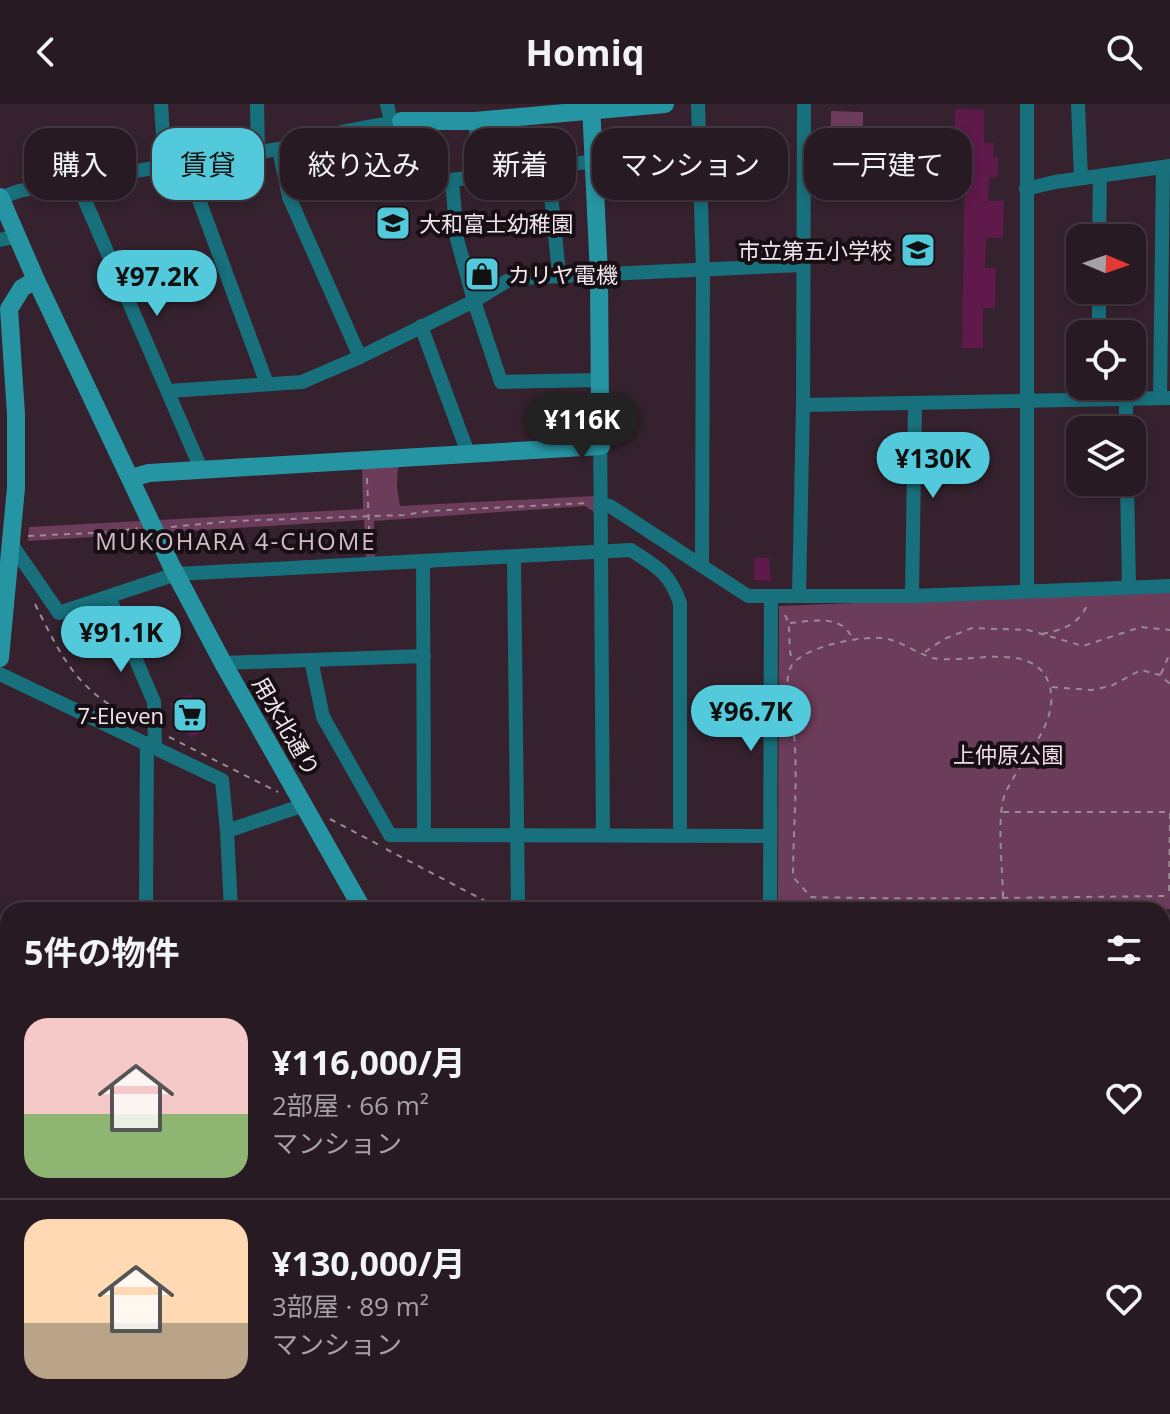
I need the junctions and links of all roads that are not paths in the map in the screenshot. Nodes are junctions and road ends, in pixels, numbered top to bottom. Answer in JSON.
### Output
{"nodes":[{"id":1,"x":161,"y":104,"type":"edge"},
{"id":2,"x":257,"y":104,"type":"edge"},
{"id":3,"x":387,"y":104,"type":"edge"},
{"id":4,"x":665,"y":104,"type":"edge"},
{"id":5,"x":698,"y":104,"type":"edge"},
{"id":6,"x":804,"y":104,"type":"edge"},
{"id":7,"x":1027,"y":104,"type":"edge"},
{"id":8,"x":1078,"y":104,"type":"edge"},
{"id":9,"x":591,"y":107,"type":"edge"},
{"id":10,"x":396,"y":121,"type":"junction"},
{"id":11,"x":475,"y":121,"type":"junction"},
{"id":12,"x":163,"y":128,"type":"edge"},
{"id":13,"x":258,"y":128,"type":"edge"},
{"id":14,"x":592,"y":128,"type":"edge"},
{"id":15,"x":279,"y":149,"type":"junction"},
{"id":16,"x":264,"y":151,"type":"edge"},
{"id":17,"x":592,"y":162,"type":"edge"},
{"id":18,"x":1166,"y":167,"type":"edge"},
{"id":19,"x":1100,"y":176,"type":"junction"},
{"id":20,"x":1081,"y":178,"type":"junction"},
{"id":21,"x":1026,"y":189,"type":"junction"},
{"id":22,"x":24,"y":190,"type":"edge"},
{"id":23,"x":0,"y":198,"type":"edge"},
{"id":24,"x":85,"y":200,"type":"edge"},
{"id":25,"x":199,"y":200,"type":"edge"},
{"id":26,"x":596,"y":200,"type":"edge"},
{"id":27,"x":1099,"y":224,"type":"edge"},
{"id":28,"x":9,"y":238,"type":"edge"},
{"id":29,"x":802,"y":265,"type":"junction"},
{"id":30,"x":703,"y":270,"type":"junction"},
{"id":31,"x":559,"y":274,"type":"junction"},
{"id":32,"x":599,"y":275,"type":"junction"},
{"id":33,"x":36,"y":280,"type":"junction"},
{"id":34,"x":474,"y":301,"type":"junction"},
{"id":35,"x":421,"y":326,"type":"junction"},
{"id":36,"x":360,"y":357,"type":"junction"},
{"id":37,"x":601,"y":380,"type":"junction"},
{"id":38,"x":267,"y":384,"type":"junction"},
{"id":39,"x":169,"y":391,"type":"junction"},
{"id":40,"x":1066,"y":397,"type":"edge"},
{"id":41,"x":1165,"y":398,"type":"edge"},
{"id":42,"x":1027,"y":401,"type":"junction"},
{"id":43,"x":915,"y":403,"type":"junction"},
{"id":44,"x":803,"y":405,"type":"junction"},
{"id":45,"x":600,"y":416,"type":"joint"},
{"id":46,"x":601,"y":446,"type":"junction"},
{"id":47,"x":468,"y":453,"type":"junction"},
{"id":48,"x":202,"y":471,"type":"junction"},
{"id":49,"x":131,"y":478,"type":"junction"},
{"id":50,"x":1127,"y":496,"type":"edge"},
{"id":51,"x":601,"y":504,"type":"junction"},
{"id":52,"x":13,"y":540,"type":"junction"},
{"id":53,"x":601,"y":552,"type":"junction"},
{"id":54,"x":514,"y":558,"type":"junction"},
{"id":55,"x":423,"y":562,"type":"junction"},
{"id":56,"x":702,"y":565,"type":"junction"},
{"id":57,"x":174,"y":569,"type":"junction"},
{"id":58,"x":1170,"y":586,"type":"edge"},
{"id":59,"x":1129,"y":587,"type":"junction"},
{"id":60,"x":1027,"y":591,"type":"junction"},
{"id":61,"x":799,"y":595,"type":"junction"},
{"id":62,"x":912,"y":596,"type":"junction"},
{"id":63,"x":109,"y":597,"type":"junction"},
{"id":64,"x":771,"y":597,"type":"junction"},
{"id":65,"x":424,"y":656,"type":"junction"},
{"id":66,"x":0,"y":658,"type":"edge"},
{"id":67,"x":311,"y":660,"type":"junction"},
{"id":68,"x":223,"y":663,"type":"junction"},
{"id":69,"x":0,"y":674,"type":"edge"},
{"id":70,"x":152,"y":740,"type":"junction"},
{"id":71,"x":304,"y":805,"type":"junction"},
{"id":72,"x":227,"y":831,"type":"junction"},
{"id":73,"x":424,"y":835,"type":"junction"},
{"id":74,"x":518,"y":835,"type":"junction"},
{"id":75,"x":603,"y":835,"type":"junction"},
{"id":76,"x":680,"y":835,"type":"junction"},
{"id":77,"x":770,"y":836,"type":"junction"},
{"id":78,"x":146,"y":902,"type":"edge"},
{"id":79,"x":231,"y":902,"type":"edge"},
{"id":80,"x":359,"y":902,"type":"edge"},
{"id":81,"x":518,"y":902,"type":"edge"},
{"id":82,"x":770,"y":902,"type":"edge"}],
"edges":[{"from":1,"to":12,"type":"street"},
{"from":2,"to":13,"type":"street"},
{"from":3,"to":10,"type":"street"},
{"from":4,"to":9,"type":"street"},
{"from":5,"to":30,"type":"street"},
{"from":6,"to":29,"type":"street"},
{"from":7,"to":21,"type":"street"},
{"from":8,"to":20,"type":"street"},
{"from":9,"to":11,"type":"street"},
{"from":9,"to":14,"type":"street"},
{"from":10,"to":11,"type":"street"},
{"from":10,"to":15,"type":"street"},
{"from":11,"to":34,"type":"street"},
{"from":15,"to":16,"type":"street"},
{"from":15,"to":36,"type":"street"},
{"from":17,"to":31,"type":"street"},
{"from":18,"to":19,"type":"street"},
{"from":18,"to":41,"type":"street"},
{"from":19,"to":20,"type":"street"},
{"from":19,"to":27,"type":"street"},
{"from":20,"to":21,"type":"street"},
{"from":21,"to":42,"type":"street"},
{"from":22,"to":23,"type":"street"},
{"from":23,"to":28,"type":"street","name":"用水北通り"},
{"from":24,"to":39,"type":"street"},
{"from":25,"to":38,"type":"street"},
{"from":26,"to":32,"type":"street"},
{"from":28,"to":33,"type":"street","name":"用水北通り"},
{"from":29,"to":30,"type":"street"},
{"from":29,"to":44,"type":"street"},
{"from":30,"to":32,"type":"street"},
{"from":30,"to":56,"type":"street"},
{"from":31,"to":32,"type":"street"},
{"from":31,"to":34,"type":"street"},
{"from":32,"to":37,"type":"street"},
{"from":33,"to":49,"type":"street","name":"用水北通り"},
{"from":33,"to":52,"type":"street"},
{"from":34,"to":35,"type":"street"},
{"from":34,"to":37,"type":"street"},
{"from":35,"to":36,"type":"street"},
{"from":35,"to":47,"type":"street"},
{"from":36,"to":38,"type":"street"},
{"from":37,"to":45,"type":"street"},
{"from":38,"to":39,"type":"street"},
{"from":39,"to":48,"type":"street"},
{"from":40,"to":42,"type":"street"},
{"from":42,"to":43,"type":"street"},
{"from":42,"to":60,"type":"street"},
{"from":43,"to":44,"type":"street"},
{"from":43,"to":62,"type":"street"},
{"from":44,"to":61,"type":"street"},
{"from":45,"to":46,"type":"street"},
{"from":46,"to":47,"type":"street"},
{"from":46,"to":51,"type":"street"},
{"from":47,"to":48,"type":"street"},
{"from":48,"to":49,"type":"street"},
{"from":49,"to":57,"type":"street","name":"用水北通り"},
{"from":50,"to":59,"type":"street"},
{"from":51,"to":53,"type":"street"},
{"from":51,"to":56,"type":"street"},
{"from":52,"to":63,"type":"street"},
{"from":52,"to":66,"type":"street"},
{"from":53,"to":54,"type":"street"},
{"from":53,"to":75,"type":"street"},
{"from":53,"to":76,"type":"street"},
{"from":54,"to":55,"type":"street"},
{"from":54,"to":74,"type":"street"},
{"from":55,"to":57,"type":"street"},
{"from":55,"to":65,"type":"street"},
{"from":56,"to":64,"type":"street"},
{"from":57,"to":63,"type":"street"},
{"from":57,"to":68,"type":"street","name":"用水北通り"},
{"from":58,"to":59,"type":"street"},
{"from":59,"to":60,"type":"street"},
{"from":60,"to":62,"type":"street"},
{"from":61,"to":62,"type":"street"},
{"from":61,"to":64,"type":"street"},
{"from":63,"to":70,"type":"street"},
{"from":64,"to":77,"type":"street"},
{"from":65,"to":67,"type":"street"},
{"from":65,"to":73,"type":"street"},
{"from":67,"to":68,"type":"street"},
{"from":67,"to":73,"type":"street"},
{"from":68,"to":71,"type":"street","name":"用水北通り"},
{"from":69,"to":70,"type":"street"},
{"from":70,"to":72,"type":"street"},
{"from":70,"to":78,"type":"street"},
{"from":71,"to":72,"type":"street"},
{"from":71,"to":80,"type":"street","name":"用水北通り"},
{"from":72,"to":79,"type":"street"},
{"from":73,"to":74,"type":"street"},
{"from":74,"to":75,"type":"street"},
{"from":74,"to":81,"type":"street"},
{"from":75,"to":76,"type":"street"},
{"from":76,"to":77,"type":"street"},
{"from":77,"to":82,"type":"street"}]}
